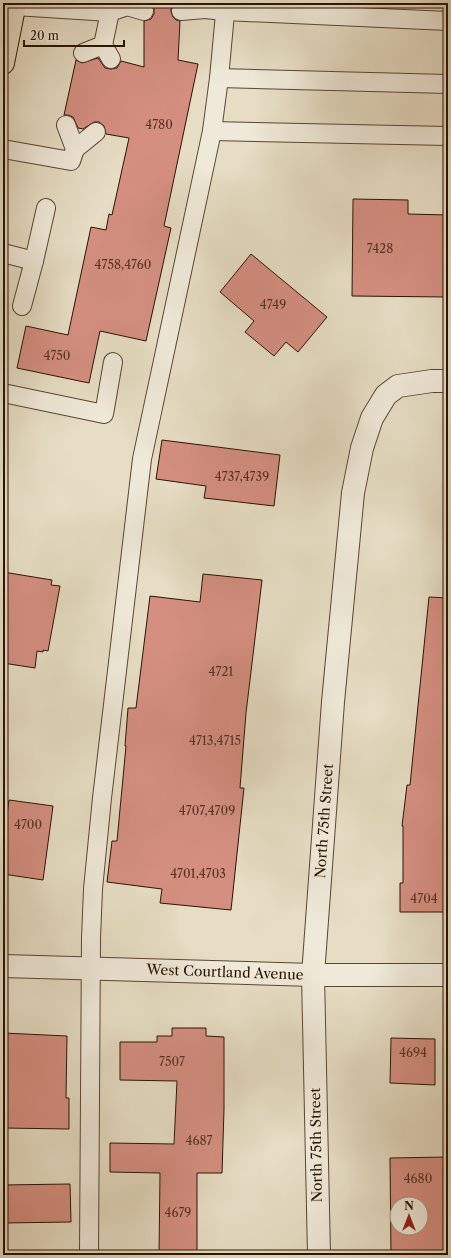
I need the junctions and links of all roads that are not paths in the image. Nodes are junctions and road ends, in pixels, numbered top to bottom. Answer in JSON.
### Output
{"nodes":[{"id":1,"x":15,"y":5,"type":"edge"},
{"id":2,"x":201,"y":6,"type":"edge"},
{"id":3,"x":124,"y":7,"type":"edge"},
{"id":4,"x":225,"y":7,"type":"edge"},
{"id":5,"x":181,"y":12,"type":"dead end"},
{"id":6,"x":448,"y":21,"type":"edge"},
{"id":7,"x":83,"y":53,"type":"dead end"},
{"id":8,"x":3,"y":63,"type":"edge"},
{"id":9,"x":219,"y":78,"type":"junction"},
{"id":10,"x":448,"y":84,"type":"edge"},
{"id":11,"x":66,"y":125,"type":"dead end"},
{"id":12,"x":212,"y":131,"type":"junction"},
{"id":13,"x":96,"y":132,"type":"dead end"},
{"id":14,"x":448,"y":136,"type":"edge"},
{"id":15,"x":3,"y":149,"type":"edge"},
{"id":16,"x":75,"y":149,"type":"junction"},
{"id":17,"x":46,"y":208,"type":"dead end"},
{"id":18,"x":3,"y":253,"type":"edge"},
{"id":19,"x":34,"y":261,"type":"junction"},
{"id":20,"x":22,"y":306,"type":"dead end"},
{"id":21,"x":113,"y":362,"type":"dead end"},
{"id":22,"x":448,"y":381,"type":"edge"},
{"id":23,"x":3,"y":393,"type":"edge"},
{"id":24,"x":3,"y":966,"type":"edge"},
{"id":25,"x":90,"y":968,"type":"junction"},
{"id":26,"x":312,"y":975,"type":"junction"},
{"id":27,"x":448,"y":975,"type":"edge"},
{"id":28,"x":89,"y":1255,"type":"edge"},
{"id":29,"x":319,"y":1255,"type":"edge"}],
"edges":[{"from":1,"to":3,"type":"lane"},
{"from":1,"to":8,"type":"main road"},
{"from":2,"to":4,"type":"lane"},
{"from":2,"to":5,"type":"lane"},
{"from":3,"to":7,"type":"lane"},
{"from":4,"to":6,"type":"lane"},
{"from":4,"to":9,"type":"lane"},
{"from":9,"to":10,"type":"lane"},
{"from":9,"to":12,"type":"lane"},
{"from":11,"to":16,"type":"lane"},
{"from":12,"to":14,"type":"lane"},
{"from":12,"to":25,"type":"lane"},
{"from":13,"to":16,"type":"lane"},
{"from":15,"to":16,"type":"lane"},
{"from":17,"to":19,"type":"lane"},
{"from":18,"to":19,"type":"lane"},
{"from":19,"to":20,"type":"lane"},
{"from":21,"to":23,"type":"lane"},
{"from":22,"to":26,"type":"street","name":"North 75th Street"},
{"from":24,"to":25,"type":"street","name":"West Courtland Avenue"},
{"from":25,"to":26,"type":"street","name":"West Courtland Avenue"},
{"from":25,"to":28,"type":"lane"},
{"from":26,"to":27,"type":"street","name":"West Courtland Avenue"},
{"from":26,"to":29,"type":"street","name":"North 75th Street"}]}
